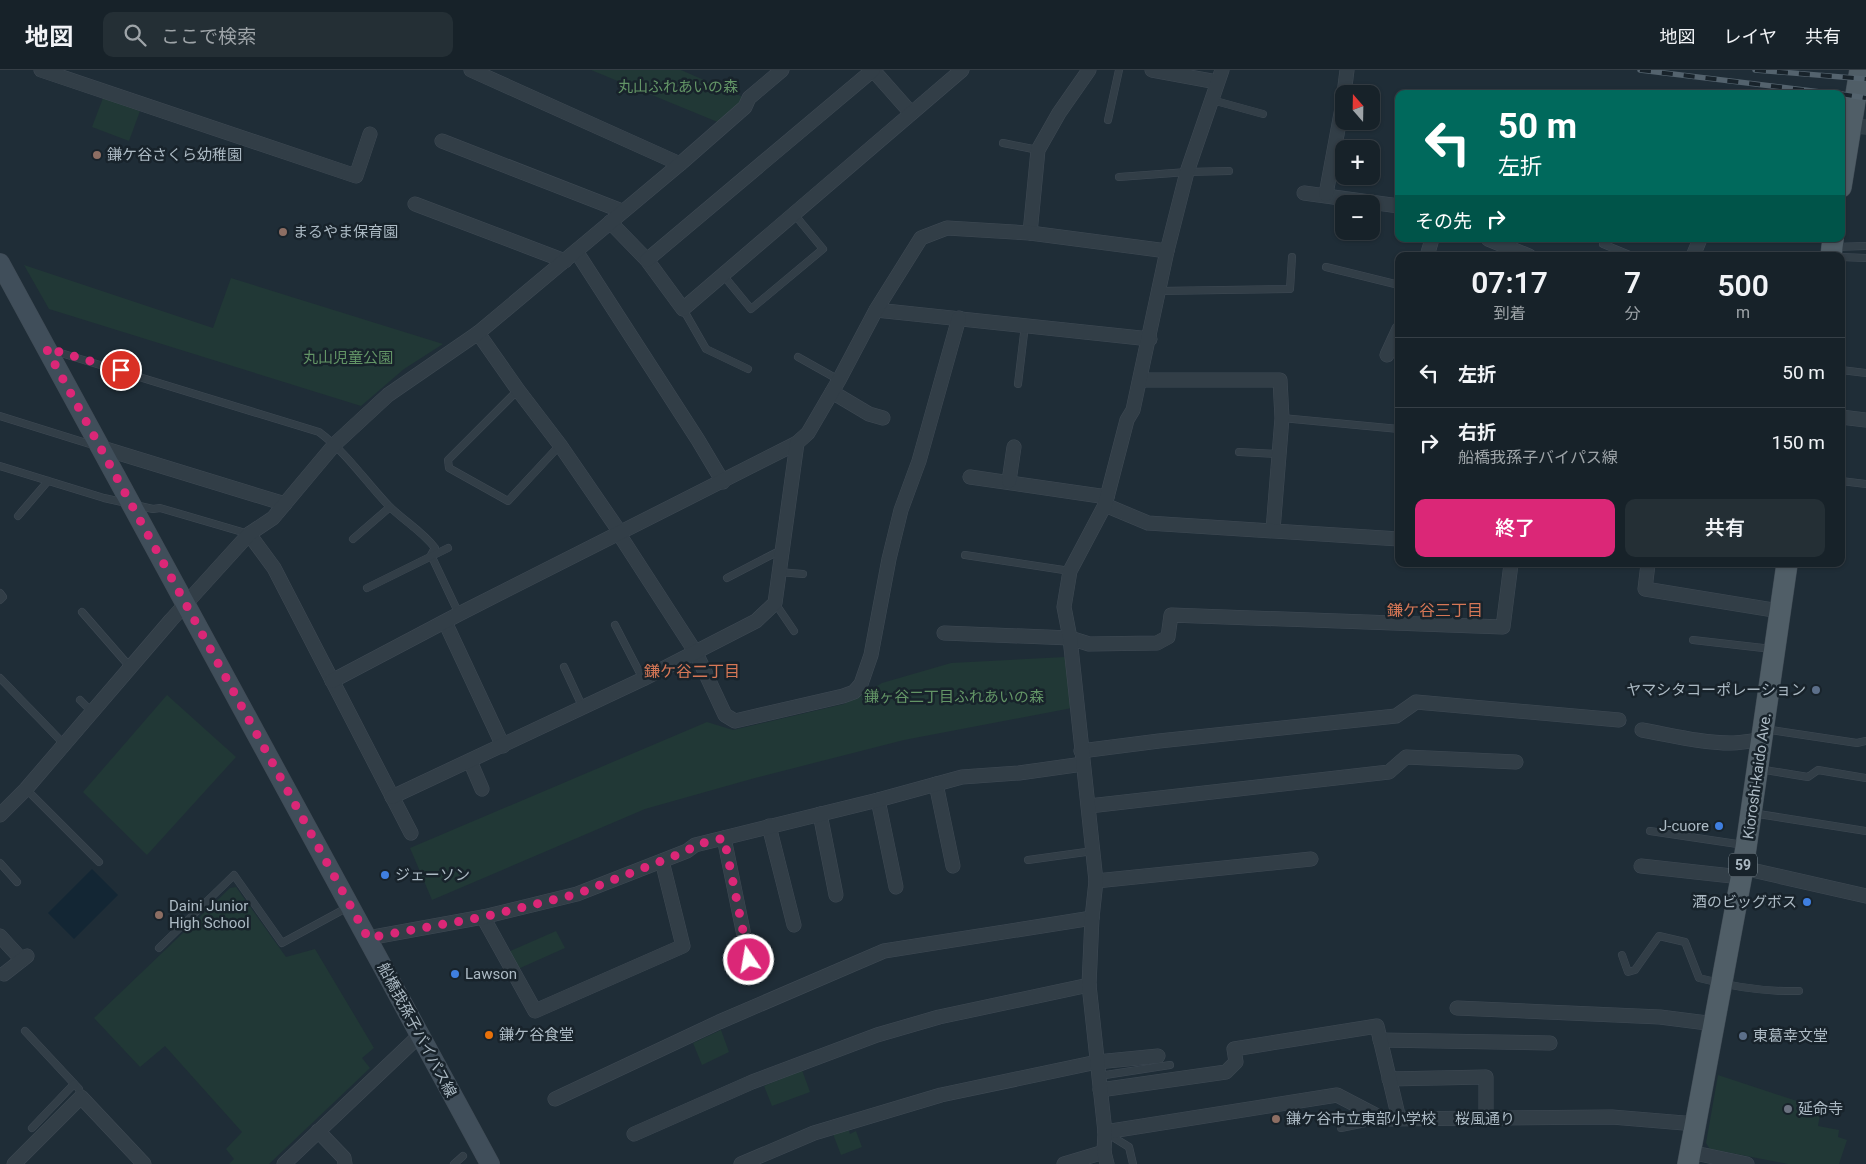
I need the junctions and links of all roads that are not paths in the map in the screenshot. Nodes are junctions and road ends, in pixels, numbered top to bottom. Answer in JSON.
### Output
{"nodes":[{"id":1,"x":41,"y":70,"type":"edge"},
{"id":2,"x":471,"y":70,"type":"edge"},
{"id":3,"x":782,"y":70,"type":"edge"},
{"id":4,"x":873,"y":70,"type":"edge"},
{"id":5,"x":962,"y":70,"type":"edge"},
{"id":6,"x":1089,"y":70,"type":"edge"},
{"id":7,"x":1119,"y":70,"type":"edge"},
{"id":8,"x":1152,"y":70,"type":"edge"},
{"id":9,"x":1347,"y":70,"type":"edge"},
{"id":10,"x":1860,"y":70,"type":"edge"},
{"id":11,"x":1220,"y":76,"type":"edge"},
{"id":12,"x":1345,"y":85,"type":"edge"},
{"id":13,"x":1212,"y":100,"type":"junction"},
{"id":14,"x":911,"y":113,"type":"junction"},
{"id":15,"x":1263,"y":114,"type":"dead end"},
{"id":16,"x":1108,"y":120,"type":"dead end"},
{"id":17,"x":1858,"y":126,"type":"edge"},
{"id":18,"x":1338,"y":130,"type":"edge"},
{"id":19,"x":370,"y":134,"type":"dead end"},
{"id":20,"x":442,"y":141,"type":"dead end"},
{"id":21,"x":1003,"y":143,"type":"dead end"},
{"id":22,"x":1038,"y":150,"type":"junction"},
{"id":23,"x":1845,"y":150,"type":"edge"},
{"id":24,"x":680,"y":164,"type":"junction"},
{"id":25,"x":1229,"y":171,"type":"dead end"},
{"id":26,"x":1187,"y":172,"type":"junction"},
{"id":27,"x":1119,"y":177,"type":"dead end"},
{"id":28,"x":1304,"y":192,"type":"dead end"},
{"id":29,"x":1326,"y":194,"type":"junction"},
{"id":30,"x":415,"y":204,"type":"dead end"},
{"id":31,"x":1395,"y":205,"type":"edge"},
{"id":32,"x":622,"y":212,"type":"junction"},
{"id":33,"x":794,"y":214,"type":"junction"},
{"id":34,"x":610,"y":222,"type":"junction"},
{"id":35,"x":1030,"y":233,"type":"junction"},
{"id":36,"x":1495,"y":242,"type":"edge"},
{"id":37,"x":1603,"y":244,"type":"dead end"},
{"id":38,"x":1834,"y":246,"type":"edge"},
{"id":39,"x":1866,"y":246,"type":"edge"},
{"id":40,"x":576,"y":251,"type":"junction"},
{"id":41,"x":1167,"y":252,"type":"junction"},
{"id":42,"x":1519,"y":252,"type":"edge"},
{"id":43,"x":1622,"y":252,"type":"edge"},
{"id":44,"x":1292,"y":257,"type":"dead end"},
{"id":45,"x":1866,"y":258,"type":"edge"},
{"id":46,"x":647,"y":260,"type":"junction"},
{"id":47,"x":565,"y":261,"type":"junction"},
{"id":48,"x":0,"y":263,"type":"edge"},
{"id":49,"x":1326,"y":267,"type":"dead end"},
{"id":50,"x":723,"y":275,"type":"junction"},
{"id":51,"x":1395,"y":284,"type":"edge"},
{"id":52,"x":1159,"y":291,"type":"junction"},
{"id":53,"x":683,"y":309,"type":"junction"},
{"id":54,"x":876,"y":310,"type":"junction"},
{"id":55,"x":959,"y":318,"type":"junction"},
{"id":56,"x":1024,"y":325,"type":"junction"},
{"id":57,"x":478,"y":333,"type":"junction"},
{"id":58,"x":1395,"y":338,"type":"edge"},
{"id":59,"x":1150,"y":339,"type":"junction"},
{"id":60,"x":46,"y":348,"type":"junction"},
{"id":61,"x":1387,"y":355,"type":"dead end"},
{"id":62,"x":798,"y":357,"type":"dead end"},
{"id":63,"x":748,"y":369,"type":"dead end"},
{"id":64,"x":1845,"y":370,"type":"edge"},
{"id":65,"x":1866,"y":372,"type":"edge"},
{"id":66,"x":1140,"y":380,"type":"junction"},
{"id":67,"x":1018,"y":384,"type":"dead end"},
{"id":68,"x":836,"y":386,"type":"junction"},
{"id":69,"x":518,"y":390,"type":"junction"},
{"id":70,"x":0,"y":416,"type":"edge"},
{"id":71,"x":1845,"y":417,"type":"edge"},
{"id":72,"x":883,"y":418,"type":"dead end"},
{"id":73,"x":1282,"y":418,"type":"junction"},
{"id":74,"x":1866,"y":420,"type":"edge"},
{"id":75,"x":1395,"y":429,"type":"edge"},
{"id":76,"x":797,"y":443,"type":"junction"},
{"id":77,"x":335,"y":444,"type":"junction"},
{"id":78,"x":560,"y":445,"type":"junction"},
{"id":79,"x":99,"y":447,"type":"junction"},
{"id":80,"x":1014,"y":447,"type":"dead end"},
{"id":81,"x":1238,"y":452,"type":"dead end"},
{"id":82,"x":1279,"y":454,"type":"junction"},
{"id":83,"x":0,"y":466,"type":"edge"},
{"id":84,"x":970,"y":476,"type":"dead end"},
{"id":85,"x":48,"y":481,"type":"junction"},
{"id":86,"x":1009,"y":481,"type":"junction"},
{"id":87,"x":1845,"y":481,"type":"edge"},
{"id":88,"x":723,"y":482,"type":"junction"},
{"id":89,"x":1866,"y":484,"type":"edge"},
{"id":90,"x":1106,"y":501,"type":"junction"},
{"id":91,"x":130,"y":504,"type":"junction"},
{"id":92,"x":285,"y":504,"type":"junction"},
{"id":93,"x":390,"y":507,"type":"junction"},
{"id":94,"x":18,"y":516,"type":"dead end"},
{"id":95,"x":1273,"y":530,"type":"junction"},
{"id":96,"x":249,"y":534,"type":"junction"},
{"id":97,"x":619,"y":534,"type":"junction"},
{"id":98,"x":353,"y":539,"type":"dead end"},
{"id":99,"x":1395,"y":539,"type":"edge"},
{"id":100,"x":448,"y":548,"type":"dead end"},
{"id":101,"x":782,"y":550,"type":"junction"},
{"id":102,"x":431,"y":555,"type":"junction"},
{"id":103,"x":964,"y":555,"type":"dead end"},
{"id":104,"x":1511,"y":567,"type":"edge"},
{"id":105,"x":1648,"y":567,"type":"edge"},
{"id":106,"x":1787,"y":567,"type":"edge"},
{"id":107,"x":1070,"y":571,"type":"junction"},
{"id":108,"x":778,"y":572,"type":"junction"},
{"id":109,"x":804,"y":574,"type":"dead end"},
{"id":110,"x":727,"y":578,"type":"dead end"},
{"id":111,"x":367,"y":588,"type":"dead end"},
{"id":112,"x":0,"y":593,"type":"edge"},
{"id":113,"x":0,"y":600,"type":"edge"},
{"id":114,"x":775,"y":603,"type":"junction"},
{"id":115,"x":185,"y":605,"type":"junction"},
{"id":116,"x":1780,"y":611,"type":"junction"},
{"id":117,"x":82,"y":612,"type":"dead end"},
{"id":118,"x":459,"y":614,"type":"junction"},
{"id":119,"x":445,"y":622,"type":"junction"},
{"id":120,"x":615,"y":625,"type":"dead end"},
{"id":121,"x":794,"y":631,"type":"dead end"},
{"id":122,"x":944,"y":633,"type":"dead end"},
{"id":123,"x":1070,"y":638,"type":"junction"},
{"id":124,"x":1693,"y":640,"type":"dead end"},
{"id":125,"x":1775,"y":649,"type":"junction"},
{"id":126,"x":696,"y":654,"type":"junction"},
{"id":127,"x":130,"y":667,"type":"junction"},
{"id":128,"x":564,"y":668,"type":"dead end"},
{"id":129,"x":0,"y":678,"type":"edge"},
{"id":130,"x":643,"y":679,"type":"junction"},
{"id":131,"x":332,"y":681,"type":"junction"},
{"id":132,"x":869,"y":687,"type":"dead end"},
{"id":133,"x":854,"y":692,"type":"junction"},
{"id":134,"x":80,"y":700,"type":"dead end"},
{"id":135,"x":583,"y":708,"type":"junction"},
{"id":136,"x":92,"y":712,"type":"junction"},
{"id":137,"x":1619,"y":720,"type":"dead end"},
{"id":138,"x":1642,"y":730,"type":"dead end"},
{"id":139,"x":1763,"y":735,"type":"junction"},
{"id":140,"x":1866,"y":741,"type":"edge"},
{"id":141,"x":64,"y":744,"type":"junction"},
{"id":142,"x":503,"y":746,"type":"junction"},
{"id":143,"x":1082,"y":757,"type":"junction"},
{"id":144,"x":470,"y":761,"type":"junction"},
{"id":145,"x":1516,"y":762,"type":"dead end"},
{"id":146,"x":1758,"y":769,"type":"junction"},
{"id":147,"x":1866,"y":778,"type":"edge"},
{"id":148,"x":936,"y":784,"type":"junction"},
{"id":149,"x":26,"y":789,"type":"junction"},
{"id":150,"x":482,"y":789,"type":"dead end"},
{"id":151,"x":392,"y":797,"type":"junction"},
{"id":152,"x":878,"y":800,"type":"junction"},
{"id":153,"x":1088,"y":806,"type":"junction"},
{"id":154,"x":1752,"y":812,"type":"junction"},
{"id":155,"x":820,"y":814,"type":"junction"},
{"id":156,"x":0,"y":815,"type":"edge"},
{"id":157,"x":769,"y":826,"type":"junction"},
{"id":158,"x":1650,"y":830,"type":"dead end"},
{"id":159,"x":1866,"y":831,"type":"edge"},
{"id":160,"x":411,"y":833,"type":"dead end"},
{"id":161,"x":724,"y":838,"type":"junction"},
{"id":162,"x":1747,"y":846,"type":"junction"},
{"id":163,"x":1093,"y":851,"type":"junction"},
{"id":164,"x":1311,"y":859,"type":"dead end"},
{"id":165,"x":662,"y":860,"type":"junction"},
{"id":166,"x":1028,"y":860,"type":"dead end"},
{"id":167,"x":99,"y":862,"type":"dead end"},
{"id":168,"x":0,"y":864,"type":"edge"},
{"id":169,"x":953,"y":866,"type":"dead end"},
{"id":170,"x":1641,"y":866,"type":"dead end"},
{"id":171,"x":1742,"y":873,"type":"junction"},
{"id":172,"x":1096,"y":881,"type":"junction"},
{"id":173,"x":17,"y":882,"type":"dead end"},
{"id":174,"x":896,"y":887,"type":"dead end"},
{"id":175,"x":836,"y":895,"type":"dead end"},
{"id":176,"x":1866,"y":896,"type":"edge"},
{"id":177,"x":350,"y":906,"type":"junction"},
{"id":178,"x":483,"y":917,"type":"junction"},
{"id":179,"x":1092,"y":918,"type":"junction"},
{"id":180,"x":794,"y":925,"type":"dead end"},
{"id":181,"x":0,"y":936,"type":"edge"},
{"id":182,"x":368,"y":938,"type":"junction"},
{"id":183,"x":159,"y":948,"type":"dead end"},
{"id":184,"x":1622,"y":956,"type":"dead end"},
{"id":185,"x":749,"y":960,"type":"dead end"},
{"id":186,"x":4,"y":974,"type":"dead end"},
{"id":187,"x":1722,"y":984,"type":"junction"},
{"id":188,"x":1089,"y":985,"type":"junction"},
{"id":189,"x":1800,"y":991,"type":"dead end"},
{"id":190,"x":1457,"y":1008,"type":"dead end"},
{"id":191,"x":1715,"y":1024,"type":"junction"},
{"id":192,"x":25,"y":1031,"type":"dead end"},
{"id":193,"x":420,"y":1035,"type":"junction"},
{"id":194,"x":1380,"y":1040,"type":"junction"},
{"id":195,"x":1550,"y":1043,"type":"dead end"},
{"id":196,"x":1158,"y":1056,"type":"dead end"},
{"id":197,"x":1170,"y":1064,"type":"dead end"},
{"id":198,"x":1099,"y":1076,"type":"junction"},
{"id":199,"x":1389,"y":1079,"type":"junction"},
{"id":200,"x":74,"y":1084,"type":"junction"},
{"id":201,"x":81,"y":1097,"type":"junction"},
{"id":202,"x":555,"y":1099,"type":"dead end"},
{"id":203,"x":1383,"y":1119,"type":"junction"},
{"id":204,"x":1399,"y":1119,"type":"junction"},
{"id":205,"x":1486,"y":1119,"type":"junction"},
{"id":206,"x":1696,"y":1124,"type":"junction"},
{"id":207,"x":32,"y":1128,"type":"dead end"},
{"id":208,"x":1341,"y":1128,"type":"dead end"},
{"id":209,"x":318,"y":1131,"type":"junction"},
{"id":210,"x":1105,"y":1132,"type":"junction"},
{"id":211,"x":634,"y":1134,"type":"dead end"},
{"id":212,"x":463,"y":1156,"type":"dead end"},
{"id":213,"x":1106,"y":1158,"type":"edge"},
{"id":214,"x":1689,"y":1158,"type":"edge"},
{"id":215,"x":14,"y":1164,"type":"edge"},
{"id":216,"x":144,"y":1164,"type":"edge"},
{"id":217,"x":284,"y":1164,"type":"edge"},
{"id":218,"x":345,"y":1164,"type":"edge"},
{"id":219,"x":454,"y":1164,"type":"edge"},
{"id":220,"x":490,"y":1164,"type":"edge"},
{"id":221,"x":741,"y":1164,"type":"edge"},
{"id":222,"x":1064,"y":1164,"type":"edge"},
{"id":223,"x":1132,"y":1164,"type":"edge"},
{"id":224,"x":1747,"y":1164,"type":"edge"}],
"edges":[{"from":1,"to":19,"type":"street"},
{"from":2,"to":24,"type":"street"},
{"from":3,"to":24,"type":"street"},
{"from":4,"to":14,"type":"street"},
{"from":4,"to":46,"type":"street"},
{"from":5,"to":14,"type":"street"},
{"from":6,"to":22,"type":"street"},
{"from":7,"to":16,"type":"lane"},
{"from":8,"to":11,"type":"street"},
{"from":9,"to":12,"type":"street"},
{"from":10,"to":17,"type":"main road"},
{"from":11,"to":13,"type":"street"},
{"from":13,"to":15,"type":"lane"},
{"from":13,"to":26,"type":"street"},
{"from":14,"to":33,"type":"street"},
{"from":17,"to":23,"type":"main road"},
{"from":18,"to":29,"type":"street"},
{"from":20,"to":32,"type":"street"},
{"from":21,"to":22,"type":"lane"},
{"from":22,"to":35,"type":"street"},
{"from":24,"to":32,"type":"street"},
{"from":25,"to":26,"type":"lane"},
{"from":26,"to":27,"type":"lane"},
{"from":26,"to":41,"type":"street"},
{"from":28,"to":29,"type":"street"},
{"from":29,"to":31,"type":"street"},
{"from":30,"to":47,"type":"street"},
{"from":32,"to":34,"type":"street"},
{"from":33,"to":50,"type":"street"},
{"from":33,"to":50,"type":"lane"},
{"from":34,"to":40,"type":"street"},
{"from":34,"to":46,"type":"street"},
{"from":35,"to":41,"type":"street"},
{"from":35,"to":54,"type":"street"},
{"from":36,"to":42,"type":"street"},
{"from":37,"to":43,"type":"lane"},
{"from":38,"to":39,"type":"lane"},
{"from":38,"to":45,"type":"lane"},
{"from":40,"to":47,"type":"street"},
{"from":40,"to":88,"type":"street"},
{"from":41,"to":52,"type":"street"},
{"from":44,"to":52,"type":"lane"},
{"from":46,"to":53,"type":"street"},
{"from":47,"to":57,"type":"street"},
{"from":48,"to":60,"type":"street","name":"船橋我孫子バイパス線"},
{"from":49,"to":51,"type":"lane"},
{"from":50,"to":53,"type":"street"},
{"from":52,"to":59,"type":"street"},
{"from":53,"to":63,"type":"lane"},
{"from":54,"to":55,"type":"street"},
{"from":54,"to":68,"type":"street"},
{"from":55,"to":56,"type":"street"},
{"from":55,"to":133,"type":"street"},
{"from":56,"to":59,"type":"street"},
{"from":56,"to":67,"type":"lane"},
{"from":57,"to":69,"type":"street"},
{"from":57,"to":77,"type":"street"},
{"from":58,"to":61,"type":"street"},
{"from":59,"to":66,"type":"street"},
{"from":60,"to":77,"type":"lane"},
{"from":60,"to":79,"type":"street","name":"船橋我孫子バイパス線"},
{"from":62,"to":68,"type":"lane"},
{"from":64,"to":65,"type":"lane"},
{"from":66,"to":73,"type":"street"},
{"from":66,"to":90,"type":"street"},
{"from":68,"to":72,"type":"street"},
{"from":68,"to":76,"type":"street"},
{"from":69,"to":78,"type":"street"},
{"from":69,"to":78,"type":"lane"},
{"from":70,"to":79,"type":"lane"},
{"from":71,"to":74,"type":"street"},
{"from":73,"to":75,"type":"lane"},
{"from":73,"to":82,"type":"street"},
{"from":76,"to":88,"type":"street"},
{"from":76,"to":101,"type":"street"},
{"from":77,"to":92,"type":"street"},
{"from":77,"to":93,"type":"lane"},
{"from":78,"to":97,"type":"street"},
{"from":79,"to":91,"type":"street","name":"船橋我孫子バイパス線"},
{"from":79,"to":92,"type":"street"},
{"from":80,"to":86,"type":"street"},
{"from":81,"to":82,"type":"lane"},
{"from":82,"to":95,"type":"street"},
{"from":83,"to":85,"type":"lane"},
{"from":84,"to":86,"type":"street"},
{"from":85,"to":91,"type":"lane"},
{"from":85,"to":94,"type":"lane"},
{"from":86,"to":90,"type":"street"},
{"from":87,"to":89,"type":"lane"},
{"from":88,"to":97,"type":"street"},
{"from":90,"to":95,"type":"street"},
{"from":90,"to":107,"type":"street"},
{"from":91,"to":96,"type":"lane"},
{"from":91,"to":115,"type":"street","name":"船橋我孫子バイパス線"},
{"from":92,"to":96,"type":"street"},
{"from":93,"to":98,"type":"lane"},
{"from":93,"to":102,"type":"lane"},
{"from":95,"to":99,"type":"street"},
{"from":96,"to":115,"type":"street"},
{"from":96,"to":131,"type":"street"},
{"from":97,"to":118,"type":"street"},
{"from":97,"to":126,"type":"street"},
{"from":100,"to":102,"type":"lane"},
{"from":101,"to":108,"type":"street"},
{"from":101,"to":110,"type":"lane"},
{"from":102,"to":111,"type":"lane"},
{"from":102,"to":118,"type":"lane"},
{"from":103,"to":107,"type":"lane"},
{"from":104,"to":123,"type":"street"},
{"from":105,"to":116,"type":"street"},
{"from":106,"to":116,"type":"main road","name":"Kioroshi-kaido Ave.","number":"59"},
{"from":107,"to":123,"type":"street"},
{"from":108,"to":109,"type":"lane"},
{"from":108,"to":114,"type":"street"},
{"from":112,"to":113,"type":"lane"},
{"from":114,"to":121,"type":"lane"},
{"from":114,"to":126,"type":"street"},
{"from":115,"to":127,"type":"street"},
{"from":115,"to":177,"type":"street","name":"船橋我孫子バイパス線"},
{"from":116,"to":125,"type":"main road","name":"Kioroshi-kaido Ave.","number":"59"},
{"from":117,"to":127,"type":"lane"},
{"from":118,"to":119,"type":"street"},
{"from":119,"to":131,"type":"street"},
{"from":119,"to":142,"type":"street"},
{"from":120,"to":130,"type":"lane"},
{"from":122,"to":123,"type":"street"},
{"from":123,"to":143,"type":"street"},
{"from":124,"to":125,"type":"lane"},
{"from":125,"to":139,"type":"main road","name":"Kioroshi-kaido Ave.","number":"59"},
{"from":126,"to":130,"type":"street"},
{"from":126,"to":133,"type":"street"},
{"from":127,"to":136,"type":"street"},
{"from":128,"to":135,"type":"lane"},
{"from":129,"to":141,"type":"lane"},
{"from":130,"to":135,"type":"street"},
{"from":131,"to":151,"type":"street"},
{"from":132,"to":133,"type":"street"},
{"from":134,"to":136,"type":"lane"},
{"from":135,"to":142,"type":"street"},
{"from":136,"to":141,"type":"street"},
{"from":137,"to":143,"type":"street"},
{"from":138,"to":139,"type":"street"},
{"from":139,"to":140,"type":"lane"},
{"from":139,"to":146,"type":"main road","name":"Kioroshi-kaido Ave.","number":"59"},
{"from":141,"to":149,"type":"street"},
{"from":142,"to":144,"type":"street"},
{"from":143,"to":148,"type":"street"},
{"from":143,"to":153,"type":"street"},
{"from":144,"to":150,"type":"street"},
{"from":144,"to":151,"type":"street"},
{"from":145,"to":153,"type":"street"},
{"from":146,"to":147,"type":"lane"},
{"from":146,"to":154,"type":"main road","name":"Kioroshi-kaido Ave.","number":"59"},
{"from":148,"to":152,"type":"street"},
{"from":148,"to":169,"type":"street"},
{"from":149,"to":156,"type":"street"},
{"from":149,"to":167,"type":"lane"},
{"from":151,"to":160,"type":"street"},
{"from":152,"to":155,"type":"street"},
{"from":152,"to":174,"type":"street"},
{"from":153,"to":163,"type":"street"},
{"from":154,"to":159,"type":"lane"},
{"from":154,"to":162,"type":"main road","name":"Kioroshi-kaido Ave.","number":"59"},
{"from":155,"to":157,"type":"street"},
{"from":155,"to":175,"type":"street"},
{"from":157,"to":161,"type":"street"},
{"from":157,"to":180,"type":"street"},
{"from":158,"to":162,"type":"lane"},
{"from":161,"to":165,"type":"street"},
{"from":161,"to":185,"type":"street"},
{"from":162,"to":171,"type":"main road","name":"Kioroshi-kaido Ave.","number":"59"},
{"from":163,"to":166,"type":"lane"},
{"from":163,"to":172,"type":"street"},
{"from":164,"to":172,"type":"street"},
{"from":165,"to":178,"type":"street"},
{"from":165,"to":178,"type":"street"},
{"from":168,"to":173,"type":"lane"},
{"from":170,"to":171,"type":"street"},
{"from":171,"to":176,"type":"street"},
{"from":171,"to":187,"type":"main road","name":"Kioroshi-kaido Ave.","number":"59"},
{"from":172,"to":179,"type":"street"},
{"from":177,"to":182,"type":"street","name":"船橋我孫子バイパス線"},
{"from":177,"to":183,"type":"lane"},
{"from":178,"to":182,"type":"street"},
{"from":179,"to":188,"type":"street"},
{"from":179,"to":202,"type":"street"},
{"from":181,"to":186,"type":"street"},
{"from":182,"to":193,"type":"street","name":"船橋我孫子バイパス線"},
{"from":184,"to":187,"type":"lane"},
{"from":187,"to":189,"type":"lane"},
{"from":187,"to":191,"type":"main road","name":"Kioroshi-kaido Ave.","number":"59"},
{"from":188,"to":198,"type":"street"},
{"from":188,"to":211,"type":"street"},
{"from":190,"to":191,"type":"street"},
{"from":191,"to":206,"type":"main road","name":"Kioroshi-kaido Ave.","number":"59"},
{"from":192,"to":200,"type":"lane"},
{"from":193,"to":209,"type":"street"},
{"from":193,"to":220,"type":"street","name":"船橋我孫子バイパス線"},
{"from":194,"to":195,"type":"street"},
{"from":194,"to":198,"type":"street"},
{"from":194,"to":199,"type":"street"},
{"from":196,"to":198,"type":"street"},
{"from":197,"to":198,"type":"lane"},
{"from":198,"to":210,"type":"street"},
{"from":198,"to":221,"type":"street"},
{"from":199,"to":204,"type":"street"},
{"from":199,"to":205,"type":"street"},
{"from":200,"to":201,"type":"lane"},
{"from":200,"to":207,"type":"lane"},
{"from":201,"to":215,"type":"street"},
{"from":201,"to":216,"type":"street"},
{"from":203,"to":204,"type":"street","name":"桜風通り"},
{"from":203,"to":208,"type":"lane"},
{"from":203,"to":210,"type":"street","name":"桜風通り"},
{"from":204,"to":205,"type":"street","name":"桜風通り"},
{"from":205,"to":206,"type":"street","name":"桜風通り"},
{"from":206,"to":214,"type":"main road","name":"Kioroshi-kaido Ave.","number":"59"},
{"from":209,"to":217,"type":"street"},
{"from":209,"to":218,"type":"street"},
{"from":210,"to":213,"type":"street"},
{"from":210,"to":223,"type":"lane"},
{"from":212,"to":219,"type":"lane"},
{"from":213,"to":222,"type":"street"},
{"from":214,"to":224,"type":"street"}]}
